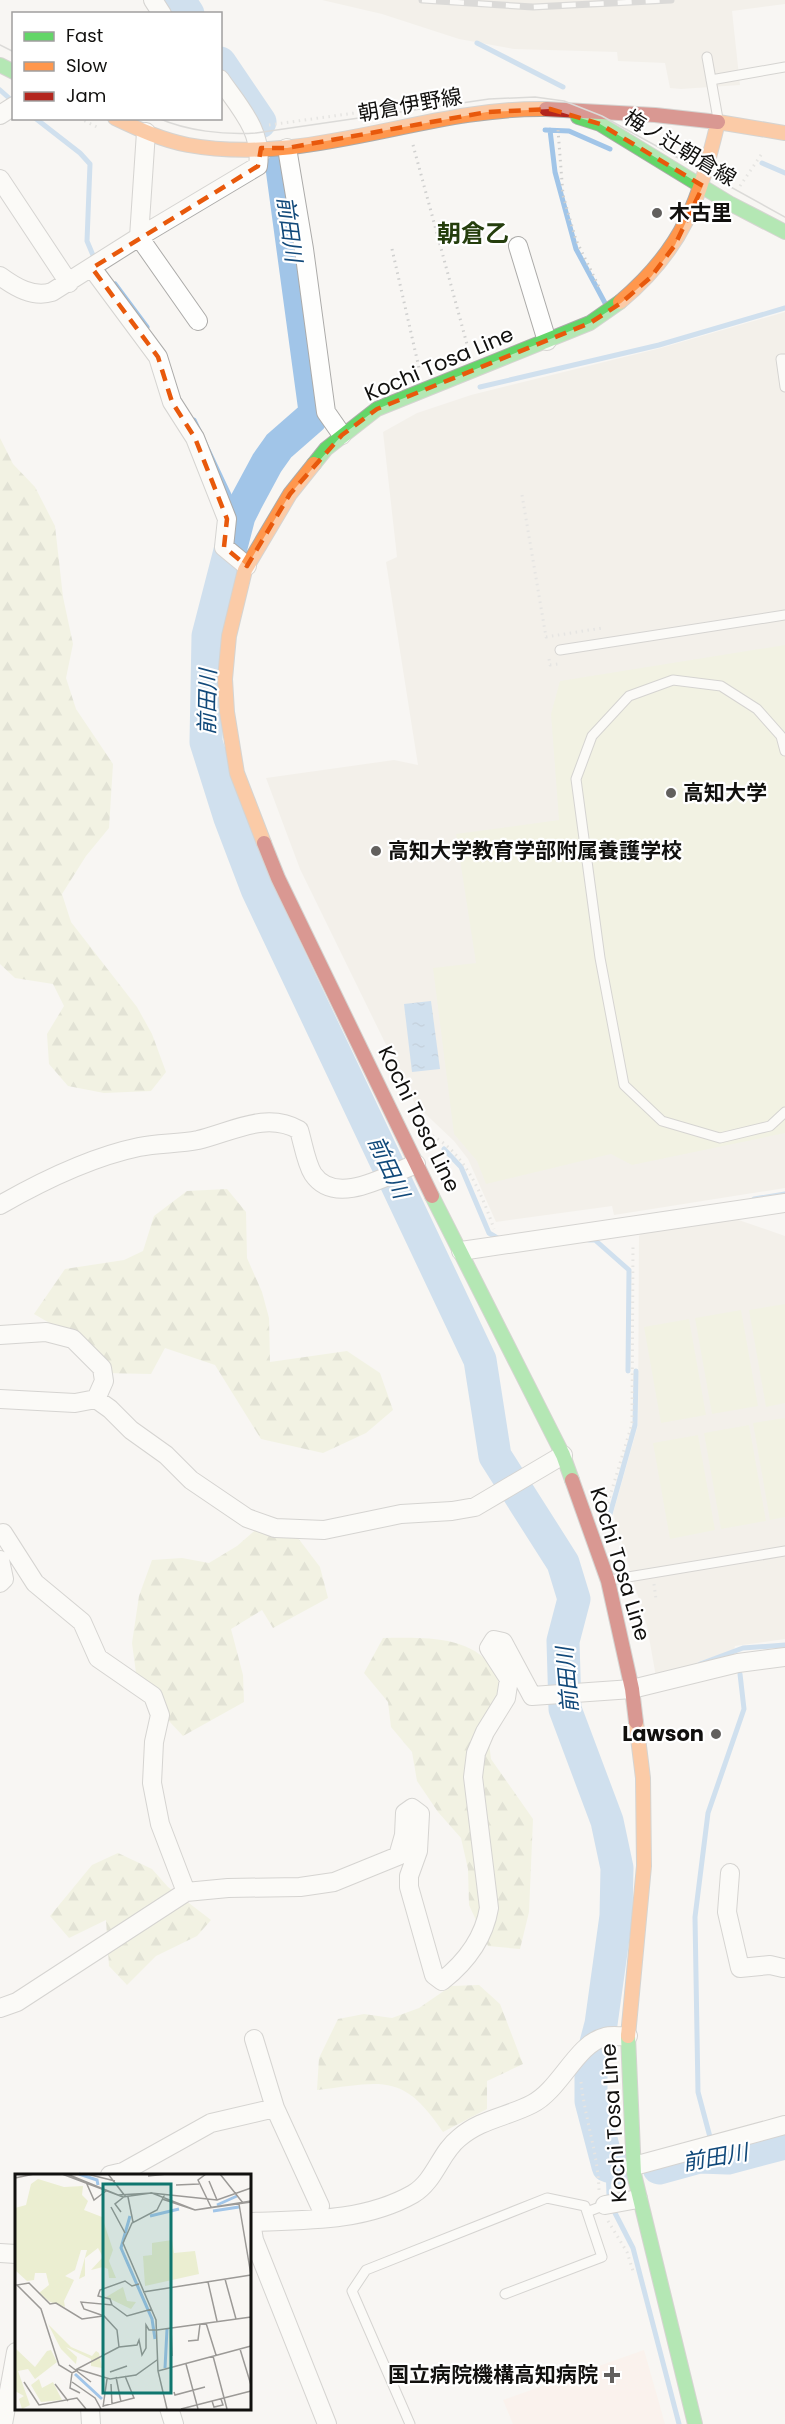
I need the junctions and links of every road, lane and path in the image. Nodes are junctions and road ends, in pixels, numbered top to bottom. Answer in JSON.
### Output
{"nodes":[{"id":1,"x":707,"y":57,"type":"dead end"},
{"id":2,"x":785,"y":67,"type":"edge"},
{"id":3,"x":711,"y":80,"type":"junction"},
{"id":4,"x":222,"y":82,"type":"edge"},
{"id":5,"x":550,"y":109,"type":"junction"},
{"id":6,"x":83,"y":120,"type":"edge"},
{"id":7,"x":119,"y":120,"type":"edge"},
{"id":8,"x":718,"y":122,"type":"junction"},
{"id":9,"x":98,"y":128,"type":"dead end"},
{"id":10,"x":146,"y":132,"type":"junction"},
{"id":11,"x":558,"y":132,"type":"dead end"},
{"id":12,"x":785,"y":133,"type":"edge"},
{"id":13,"x":411,"y":138,"type":"dead end"},
{"id":14,"x":261,"y":148,"type":"junction"},
{"id":15,"x":287,"y":148,"type":"junction"},
{"id":16,"x":0,"y":179,"type":"edge"},
{"id":17,"x":703,"y":186,"type":"junction"},
{"id":18,"x":785,"y":232,"type":"edge"},
{"id":19,"x":139,"y":237,"type":"junction"},
{"id":20,"x":518,"y":246,"type":"dead end"},
{"id":21,"x":392,"y":249,"type":"dead end"},
{"id":22,"x":92,"y":268,"type":"junction"},
{"id":23,"x":0,"y":276,"type":"edge"},
{"id":24,"x":69,"y":283,"type":"junction"},
{"id":25,"x":612,"y":309,"type":"junction"},
{"id":26,"x":198,"y":321,"type":"dead end"},
{"id":27,"x":547,"y":341,"type":"junction"},
{"id":28,"x":471,"y":359,"type":"dead end"},
{"id":29,"x":785,"y":359,"type":"edge"},
{"id":30,"x":421,"y":376,"type":"dead end"},
{"id":31,"x":785,"y":387,"type":"edge"},
{"id":32,"x":342,"y":435,"type":"junction"},
{"id":33,"x":522,"y":495,"type":"dead end"},
{"id":34,"x":237,"y":559,"type":"junction"},
{"id":35,"x":785,"y":615,"type":"edge"},
{"id":36,"x":602,"y":628,"type":"dead end"},
{"id":37,"x":560,"y":650,"type":"dead end"},
{"id":38,"x":785,"y":751,"type":"edge"},
{"id":39,"x":785,"y":1112,"type":"edge"},
{"id":40,"x":427,"y":1133,"type":"dead end"},
{"id":41,"x":416,"y":1164,"type":"junction"},
{"id":42,"x":785,"y":1203,"type":"edge"},
{"id":43,"x":0,"y":1205,"type":"edge"},
{"id":44,"x":492,"y":1223,"type":"dead end"},
{"id":45,"x":634,"y":1227,"type":"junction"},
{"id":46,"x":460,"y":1251,"type":"junction"},
{"id":47,"x":0,"y":1335,"type":"edge"},
{"id":48,"x":0,"y":1399,"type":"edge"},
{"id":49,"x":96,"y":1399,"type":"junction"},
{"id":50,"x":562,"y":1455,"type":"junction"},
{"id":51,"x":605,"y":1512,"type":"dead end"},
{"id":52,"x":0,"y":1533,"type":"edge"},
{"id":53,"x":785,"y":1551,"type":"edge"},
{"id":54,"x":0,"y":1560,"type":"edge"},
{"id":55,"x":608,"y":1581,"type":"junction"},
{"id":56,"x":0,"y":1583,"type":"edge"},
{"id":57,"x":785,"y":1657,"type":"edge"},
{"id":58,"x":632,"y":1689,"type":"junction"},
{"id":59,"x":730,"y":1874,"type":"dead end"},
{"id":60,"x":186,"y":1892,"type":"junction"},
{"id":61,"x":784,"y":1967,"type":"edge"},
{"id":62,"x":0,"y":2008,"type":"edge"},
{"id":63,"x":628,"y":2036,"type":"junction"},
{"id":64,"x":254,"y":2038,"type":"dead end"},
{"id":65,"x":585,"y":2049,"type":"junction"},
{"id":66,"x":275,"y":2108,"type":"junction"},
{"id":67,"x":785,"y":2125,"type":"edge"},
{"id":68,"x":634,"y":2166,"type":"junction"},
{"id":69,"x":114,"y":2174,"type":"edge"},
{"id":70,"x":638,"y":2199,"type":"junction"},
{"id":71,"x":608,"y":2205,"type":"junction"},
{"id":72,"x":320,"y":2206,"type":"junction"},
{"id":73,"x":587,"y":2212,"type":"junction"},
{"id":74,"x":358,"y":2215,"type":"junction"},
{"id":75,"x":297,"y":2219,"type":"junction"},
{"id":76,"x":250,"y":2222,"type":"edge"},
{"id":77,"x":0,"y":2253,"type":"edge"},
{"id":78,"x":15,"y":2254,"type":"edge"},
{"id":79,"x":633,"y":2275,"type":"dead end"},
{"id":80,"x":505,"y":2294,"type":"dead end"},
{"id":81,"x":15,"y":2358,"type":"edge"},
{"id":82,"x":90,"y":2409,"type":"edge"},
{"id":83,"x":169,"y":2409,"type":"edge"},
{"id":84,"x":3,"y":2424,"type":"edge"},
{"id":85,"x":91,"y":2424,"type":"edge"},
{"id":86,"x":174,"y":2424,"type":"edge"},
{"id":87,"x":327,"y":2424,"type":"edge"},
{"id":88,"x":410,"y":2424,"type":"edge"},
{"id":89,"x":695,"y":2424,"type":"edge"}],
"edges":[{"from":1,"to":3,"type":"lane"},
{"from":2,"to":3,"type":"lane"},
{"from":3,"to":8,"type":"lane"},
{"from":4,"to":14,"type":"street"},
{"from":5,"to":8,"type":"main road","name":"朝倉伊野線"},
{"from":5,"to":15,"type":"main road","name":"朝倉伊野線"},
{"from":5,"to":17,"type":"main road","name":"梅ノ辻朝倉線"},
{"from":6,"to":9,"type":"path"},
{"from":7,"to":10,"type":"main road","name":"朝倉伊野線"},
{"from":8,"to":12,"type":"main road"},
{"from":8,"to":17,"type":"main road","name":"Kochi Tosa Line"},
{"from":10,"to":14,"type":"main road","name":"朝倉伊野線"},
{"from":10,"to":19,"type":"street"},
{"from":11,"to":25,"type":"path"},
{"from":13,"to":28,"type":"path"},
{"from":14,"to":15,"type":"main road","name":"朝倉伊野線"},
{"from":14,"to":19,"type":"street"},
{"from":15,"to":32,"type":"street"},
{"from":16,"to":24,"type":"street"},
{"from":17,"to":18,"type":"main road","name":"梅ノ辻朝倉線"},
{"from":17,"to":25,"type":"main road","name":"Kochi Tosa Line"},
{"from":19,"to":22,"type":"street"},
{"from":19,"to":26,"type":"street"},
{"from":20,"to":27,"type":"street"},
{"from":21,"to":30,"type":"path"},
{"from":22,"to":24,"type":"street"},
{"from":22,"to":34,"type":"street"},
{"from":23,"to":24,"type":"street"},
{"from":25,"to":27,"type":"main road","name":"Kochi Tosa Line"},
{"from":27,"to":32,"type":"main road","name":"Kochi Tosa Line"},
{"from":29,"to":31,"type":"lane"},
{"from":32,"to":34,"type":"main road","name":"Kochi Tosa Line"},
{"from":33,"to":36,"type":"path"},
{"from":34,"to":41,"type":"main road","name":"Kochi Tosa Line"},
{"from":35,"to":37,"type":"lane"},
{"from":38,"to":39,"type":"lane"},
{"from":40,"to":44,"type":"path"},
{"from":41,"to":43,"type":"street"},
{"from":41,"to":46,"type":"main road","name":"Kochi Tosa Line"},
{"from":42,"to":45,"type":"street"},
{"from":45,"to":46,"type":"street"},
{"from":45,"to":51,"type":"path"},
{"from":46,"to":50,"type":"main road","name":"Kochi Tosa Line"},
{"from":47,"to":49,"type":"street"},
{"from":48,"to":49,"type":"street"},
{"from":49,"to":50,"type":"street"},
{"from":50,"to":55,"type":"main road","name":"Kochi Tosa Line"},
{"from":52,"to":60,"type":"street"},
{"from":53,"to":55,"type":"lane"},
{"from":54,"to":56,"type":"street"},
{"from":55,"to":58,"type":"main road","name":"Kochi Tosa Line"},
{"from":57,"to":58,"type":"street"},
{"from":58,"to":60,"type":"street"},
{"from":58,"to":63,"type":"main road","name":"Kochi Tosa Line"},
{"from":59,"to":61,"type":"street"},
{"from":60,"to":62,"type":"street"},
{"from":63,"to":65,"type":"street"},
{"from":63,"to":68,"type":"main road","name":"Kochi Tosa Line"},
{"from":64,"to":66,"type":"street"},
{"from":65,"to":71,"type":"path"},
{"from":65,"to":74,"type":"street"},
{"from":66,"to":69,"type":"street"},
{"from":66,"to":72,"type":"street"},
{"from":67,"to":68,"type":"street"},
{"from":68,"to":70,"type":"main road","name":"Kochi Tosa Line"},
{"from":70,"to":71,"type":"street"},
{"from":70,"to":89,"type":"main road","name":"Kochi Tosa Line"},
{"from":71,"to":73,"type":"lane"},
{"from":71,"to":79,"type":"path"},
{"from":72,"to":74,"type":"street"},
{"from":72,"to":75,"type":"street"},
{"from":73,"to":80,"type":"lane"},
{"from":73,"to":88,"type":"lane"},
{"from":74,"to":75,"type":"street"},
{"from":75,"to":76,"type":"street"},
{"from":76,"to":87,"type":"street"},
{"from":77,"to":78,"type":"street"},
{"from":81,"to":84,"type":"street"},
{"from":82,"to":85,"type":"street"},
{"from":83,"to":86,"type":"street"}]}
